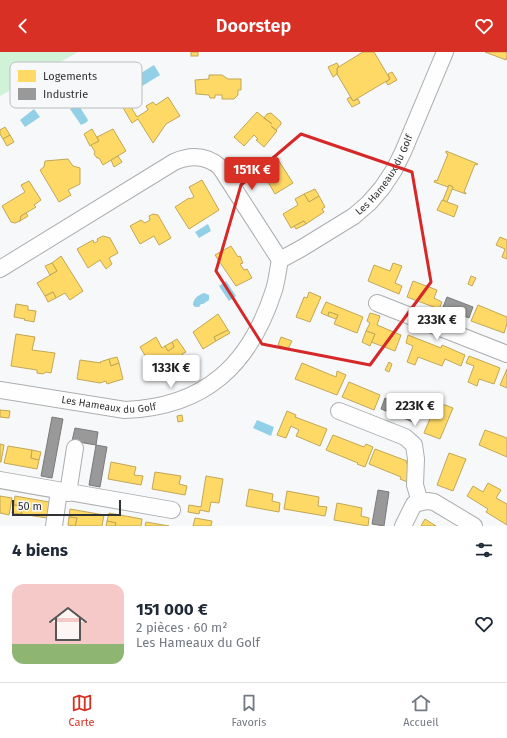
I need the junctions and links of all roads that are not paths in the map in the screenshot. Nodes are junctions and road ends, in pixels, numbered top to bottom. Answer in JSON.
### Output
{"nodes":[{"id":1,"x":445,"y":52,"type":"edge"},
{"id":2,"x":280,"y":260,"type":"junction"},
{"id":3,"x":0,"y":269,"type":"edge"},
{"id":4,"x":377,"y":303,"type":"dead end"},
{"id":5,"x":507,"y":354,"type":"edge"},
{"id":6,"x":0,"y":390,"type":"edge"},
{"id":7,"x":339,"y":411,"type":"dead end"},
{"id":8,"x":75,"y":448,"type":"dead end"},
{"id":9,"x":0,"y":480,"type":"edge"},
{"id":10,"x":63,"y":492,"type":"junction"},
{"id":11,"x":420,"y":502,"type":"junction"},
{"id":12,"x":172,"y":510,"type":"dead end"},
{"id":13,"x":54,"y":526,"type":"edge"},
{"id":14,"x":403,"y":526,"type":"edge"},
{"id":15,"x":474,"y":526,"type":"edge"}],
"edges":[{"from":1,"to":2,"type":"street","name":"Les Hameaux du Golf"},
{"from":2,"to":3,"type":"street"},
{"from":2,"to":6,"type":"street","name":"Les Hameaux du Golf"},
{"from":4,"to":5,"type":"street"},
{"from":7,"to":11,"type":"street"},
{"from":8,"to":10,"type":"street"},
{"from":9,"to":10,"type":"street"},
{"from":10,"to":12,"type":"street"},
{"from":10,"to":13,"type":"street"},
{"from":11,"to":14,"type":"street"},
{"from":11,"to":15,"type":"street"}]}
